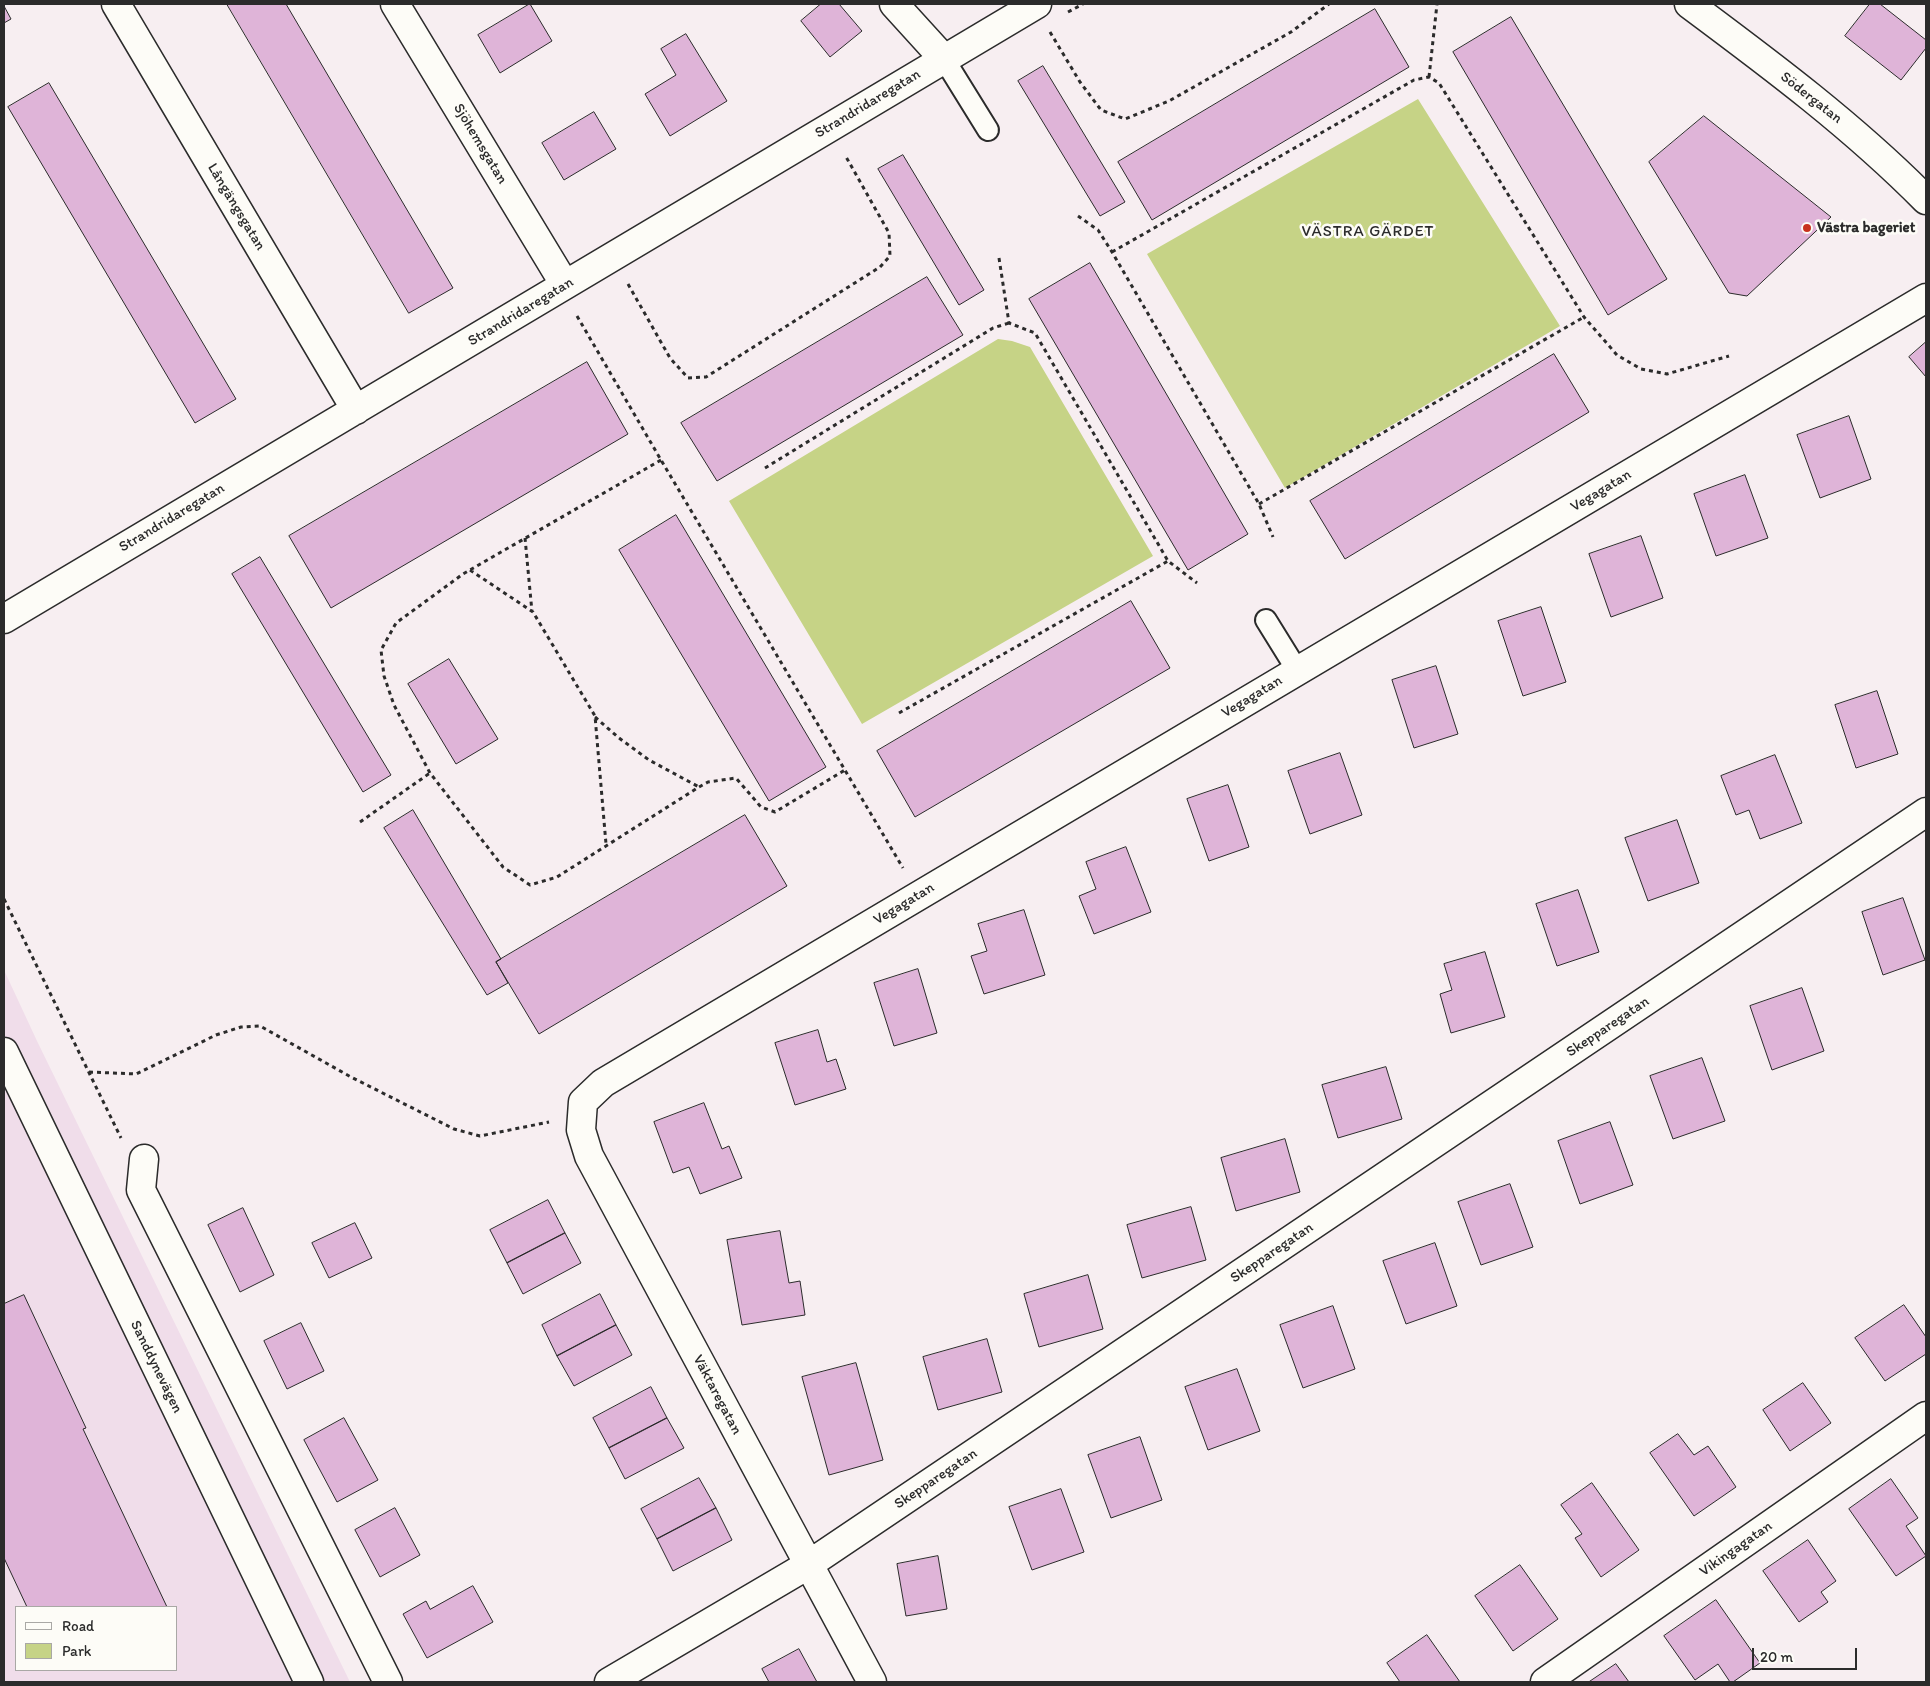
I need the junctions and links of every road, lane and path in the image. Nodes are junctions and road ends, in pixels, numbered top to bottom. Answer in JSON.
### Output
{"nodes":[{"id":1,"x":116,"y":4,"type":"edge"},
{"id":2,"x":395,"y":4,"type":"edge"},
{"id":3,"x":894,"y":4,"type":"edge"},
{"id":4,"x":1329,"y":4,"type":"edge"},
{"id":5,"x":1437,"y":4,"type":"edge"},
{"id":6,"x":1689,"y":4,"type":"edge"},
{"id":7,"x":1042,"y":14,"type":"edge"},
{"id":8,"x":944,"y":59,"type":"junction"},
{"id":9,"x":1429,"y":77,"type":"junction"},
{"id":10,"x":988,"y":130,"type":"dead end"},
{"id":11,"x":842,"y":150,"type":"dead end"},
{"id":12,"x":1926,"y":200,"type":"edge"},
{"id":13,"x":1078,"y":216,"type":"dead end"},
{"id":14,"x":1112,"y":252,"type":"junction"},
{"id":15,"x":998,"y":258,"type":"dead end"},
{"id":16,"x":624,"y":276,"type":"dead end"},
{"id":17,"x":569,"y":297,"type":"junction"},
{"id":18,"x":1926,"y":298,"type":"edge"},
{"id":19,"x":1584,"y":317,"type":"junction"},
{"id":20,"x":1009,"y":323,"type":"junction"},
{"id":21,"x":1729,"y":356,"type":"dead end"},
{"id":22,"x":356,"y":410,"type":"junction"},
{"id":23,"x":660,"y":460,"type":"junction"},
{"id":24,"x":765,"y":468,"type":"dead end"},
{"id":25,"x":1259,"y":504,"type":"junction"},
{"id":26,"x":1273,"y":537,"type":"dead end"},
{"id":27,"x":526,"y":538,"type":"junction"},
{"id":28,"x":1168,"y":561,"type":"junction"},
{"id":29,"x":470,"y":570,"type":"junction"},
{"id":30,"x":1197,"y":583,"type":"dead end"},
{"id":31,"x":532,"y":612,"type":"junction"},
{"id":32,"x":4,"y":619,"type":"edge"},
{"id":33,"x":1266,"y":620,"type":"dead end"},
{"id":34,"x":1297,"y":670,"type":"junction"},
{"id":35,"x":899,"y":713,"type":"dead end"},
{"id":36,"x":595,"y":716,"type":"junction"},
{"id":37,"x":845,"y":770,"type":"junction"},
{"id":38,"x":430,"y":773,"type":"junction"},
{"id":39,"x":699,"y":787,"type":"junction"},
{"id":40,"x":1926,"y":812,"type":"edge"},
{"id":41,"x":360,"y":822,"type":"dead end"},
{"id":42,"x":606,"y":844,"type":"junction"},
{"id":43,"x":920,"y":895,"type":"junction"},
{"id":44,"x":4,"y":899,"type":"edge"},
{"id":45,"x":4,"y":1052,"type":"edge"},
{"id":46,"x":88,"y":1072,"type":"junction"},
{"id":47,"x":582,"y":1109,"type":"junction"},
{"id":48,"x":144,"y":1159,"type":"joint"},
{"id":49,"x":1926,"y":1416,"type":"edge"},
{"id":50,"x":808,"y":1566,"type":"junction"},
{"id":51,"x":309,"y":1682,"type":"edge"},
{"id":52,"x":388,"y":1682,"type":"edge"},
{"id":53,"x":609,"y":1682,"type":"edge"},
{"id":54,"x":872,"y":1682,"type":"edge"},
{"id":55,"x":1545,"y":1682,"type":"edge"}],
"edges":[{"from":1,"to":22,"type":"street","name":"Långängsgatan"},
{"from":2,"to":17,"type":"street","name":"Sjöhemsgatan"},
{"from":3,"to":8,"type":"street"},
{"from":4,"to":7,"type":"path"},
{"from":5,"to":9,"type":"path"},
{"from":6,"to":12,"type":"street","name":"Södergatan"},
{"from":7,"to":8,"type":"street","name":"Strandridaregatan"},
{"from":8,"to":10,"type":"lane"},
{"from":8,"to":17,"type":"street","name":"Strandridaregatan"},
{"from":9,"to":14,"type":"path"},
{"from":9,"to":19,"type":"path"},
{"from":11,"to":16,"type":"path"},
{"from":13,"to":14,"type":"path"},
{"from":14,"to":25,"type":"path"},
{"from":15,"to":20,"type":"path"},
{"from":17,"to":22,"type":"street","name":"Strandridaregatan"},
{"from":17,"to":23,"type":"path"},
{"from":18,"to":34,"type":"street","name":"Vegagatan"},
{"from":19,"to":21,"type":"path"},
{"from":19,"to":25,"type":"path"},
{"from":20,"to":24,"type":"path"},
{"from":20,"to":28,"type":"path"},
{"from":22,"to":32,"type":"street","name":"Strandridaregatan"},
{"from":23,"to":27,"type":"path"},
{"from":23,"to":37,"type":"path"},
{"from":25,"to":26,"type":"path"},
{"from":27,"to":29,"type":"path"},
{"from":27,"to":31,"type":"path"},
{"from":28,"to":30,"type":"path"},
{"from":28,"to":35,"type":"path"},
{"from":29,"to":31,"type":"path"},
{"from":29,"to":38,"type":"path"},
{"from":31,"to":36,"type":"path"},
{"from":33,"to":34,"type":"lane"},
{"from":34,"to":43,"type":"street","name":"Vegagatan"},
{"from":36,"to":39,"type":"path"},
{"from":36,"to":42,"type":"path"},
{"from":37,"to":39,"type":"path"},
{"from":37,"to":43,"type":"path"},
{"from":38,"to":41,"type":"path"},
{"from":38,"to":42,"type":"path"},
{"from":39,"to":42,"type":"path"},
{"from":40,"to":50,"type":"street","name":"Skepparegatan"},
{"from":43,"to":47,"type":"street","name":"Vegagatan"},
{"from":44,"to":46,"type":"path"},
{"from":45,"to":51,"type":"street","name":"Sanddynevägen"},
{"from":46,"to":47,"type":"path"},
{"from":46,"to":48,"type":"path"},
{"from":47,"to":50,"type":"street","name":"Väktaregatan"},
{"from":48,"to":52,"type":"street"},
{"from":49,"to":55,"type":"street","name":"Vikingagatan"},
{"from":50,"to":53,"type":"street","name":"Skepparegatan"},
{"from":50,"to":54,"type":"street","name":"Väktaregatan"}]}
